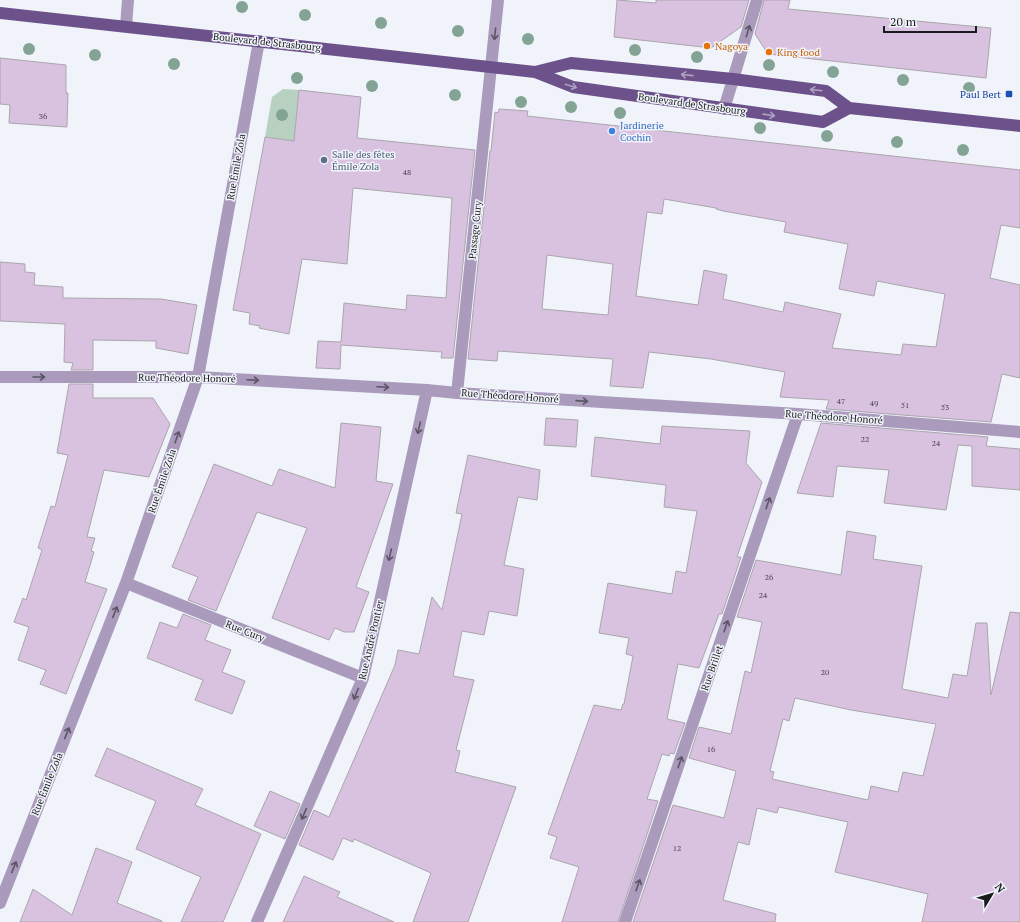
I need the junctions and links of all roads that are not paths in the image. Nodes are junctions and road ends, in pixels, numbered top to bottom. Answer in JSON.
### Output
{"nodes":[{"id":1,"x":128,"y":0,"type":"edge"},
{"id":2,"x":498,"y":0,"type":"edge"},
{"id":3,"x":757,"y":0,"type":"edge"},
{"id":4,"x":0,"y":13,"type":"edge"},
{"id":5,"x":126,"y":26,"type":"junction"},
{"id":6,"x":259,"y":41,"type":"junction"},
{"id":7,"x":492,"y":67,"type":"junction"},
{"id":8,"x":535,"y":72,"type":"junction"},
{"id":9,"x":733,"y":79,"type":"junction"},
{"id":10,"x":849,"y":108,"type":"junction"},
{"id":11,"x":724,"y":109,"type":"junction"},
{"id":12,"x":1020,"y":126,"type":"edge"},
{"id":13,"x":198,"y":376,"type":"junction"},
{"id":14,"x":0,"y":377,"type":"edge"},
{"id":15,"x":427,"y":390,"type":"junction"},
{"id":16,"x":457,"y":393,"type":"junction"},
{"id":17,"x":798,"y":414,"type":"junction"},
{"id":18,"x":1020,"y":432,"type":"edge"},
{"id":19,"x":126,"y":584,"type":"junction"},
{"id":20,"x":363,"y":678,"type":"junction"},
{"id":21,"x":0,"y":903,"type":"edge"},
{"id":22,"x":258,"y":922,"type":"edge"},
{"id":23,"x":626,"y":922,"type":"edge"}],
"edges":[{"from":1,"to":5,"type":"street"},
{"from":2,"to":7,"type":"street","name":"Passage Cury","one_way":true},
{"from":9,"to":3,"type":"street","one_way":true},
{"from":4,"to":5,"type":"main road","name":"Boulevard de Strasbourg"},
{"from":5,"to":6,"type":"main road","name":"Boulevard de Strasbourg"},
{"from":6,"to":7,"type":"main road","name":"Boulevard de Strasbourg"},
{"from":6,"to":13,"type":"street","name":"Rue Émile Zola"},
{"from":7,"to":8,"type":"main road","name":"Boulevard de Strasbourg"},
{"from":7,"to":16,"type":"street","name":"Passage Cury"},
{"from":9,"to":8,"type":"main road","name":"Boulevard de Strasbourg","one_way":true},
{"from":8,"to":11,"type":"main road","name":"Boulevard de Strasbourg","one_way":true},
{"from":10,"to":9,"type":"main road","name":"Boulevard de Strasbourg","one_way":true},
{"from":9,"to":11,"type":"street"},
{"from":11,"to":10,"type":"main road","name":"Boulevard de Strasbourg","one_way":true},
{"from":10,"to":12,"type":"main road"},
{"from":14,"to":13,"type":"street","name":"Rue Théodore Honoré","one_way":true},
{"from":13,"to":15,"type":"street","name":"Rue Théodore Honoré","one_way":true},
{"from":19,"to":13,"type":"street","name":"Rue Émile Zola","one_way":true},
{"from":15,"to":16,"type":"street","name":"Rue Théodore Honoré"},
{"from":15,"to":20,"type":"street","name":"Rue André Pontier","one_way":true},
{"from":16,"to":17,"type":"street","name":"Rue Théodore Honoré","one_way":true},
{"from":17,"to":18,"type":"street","name":"Rue Théodore Honoré"},
{"from":23,"to":17,"type":"street","name":"Rue Brillet","one_way":true},
{"from":19,"to":20,"type":"street","name":"Rue Cury"},
{"from":21,"to":19,"type":"street","name":"Rue Émile Zola","one_way":true},
{"from":20,"to":22,"type":"street","name":"Rue André Pontier","one_way":true}]}
